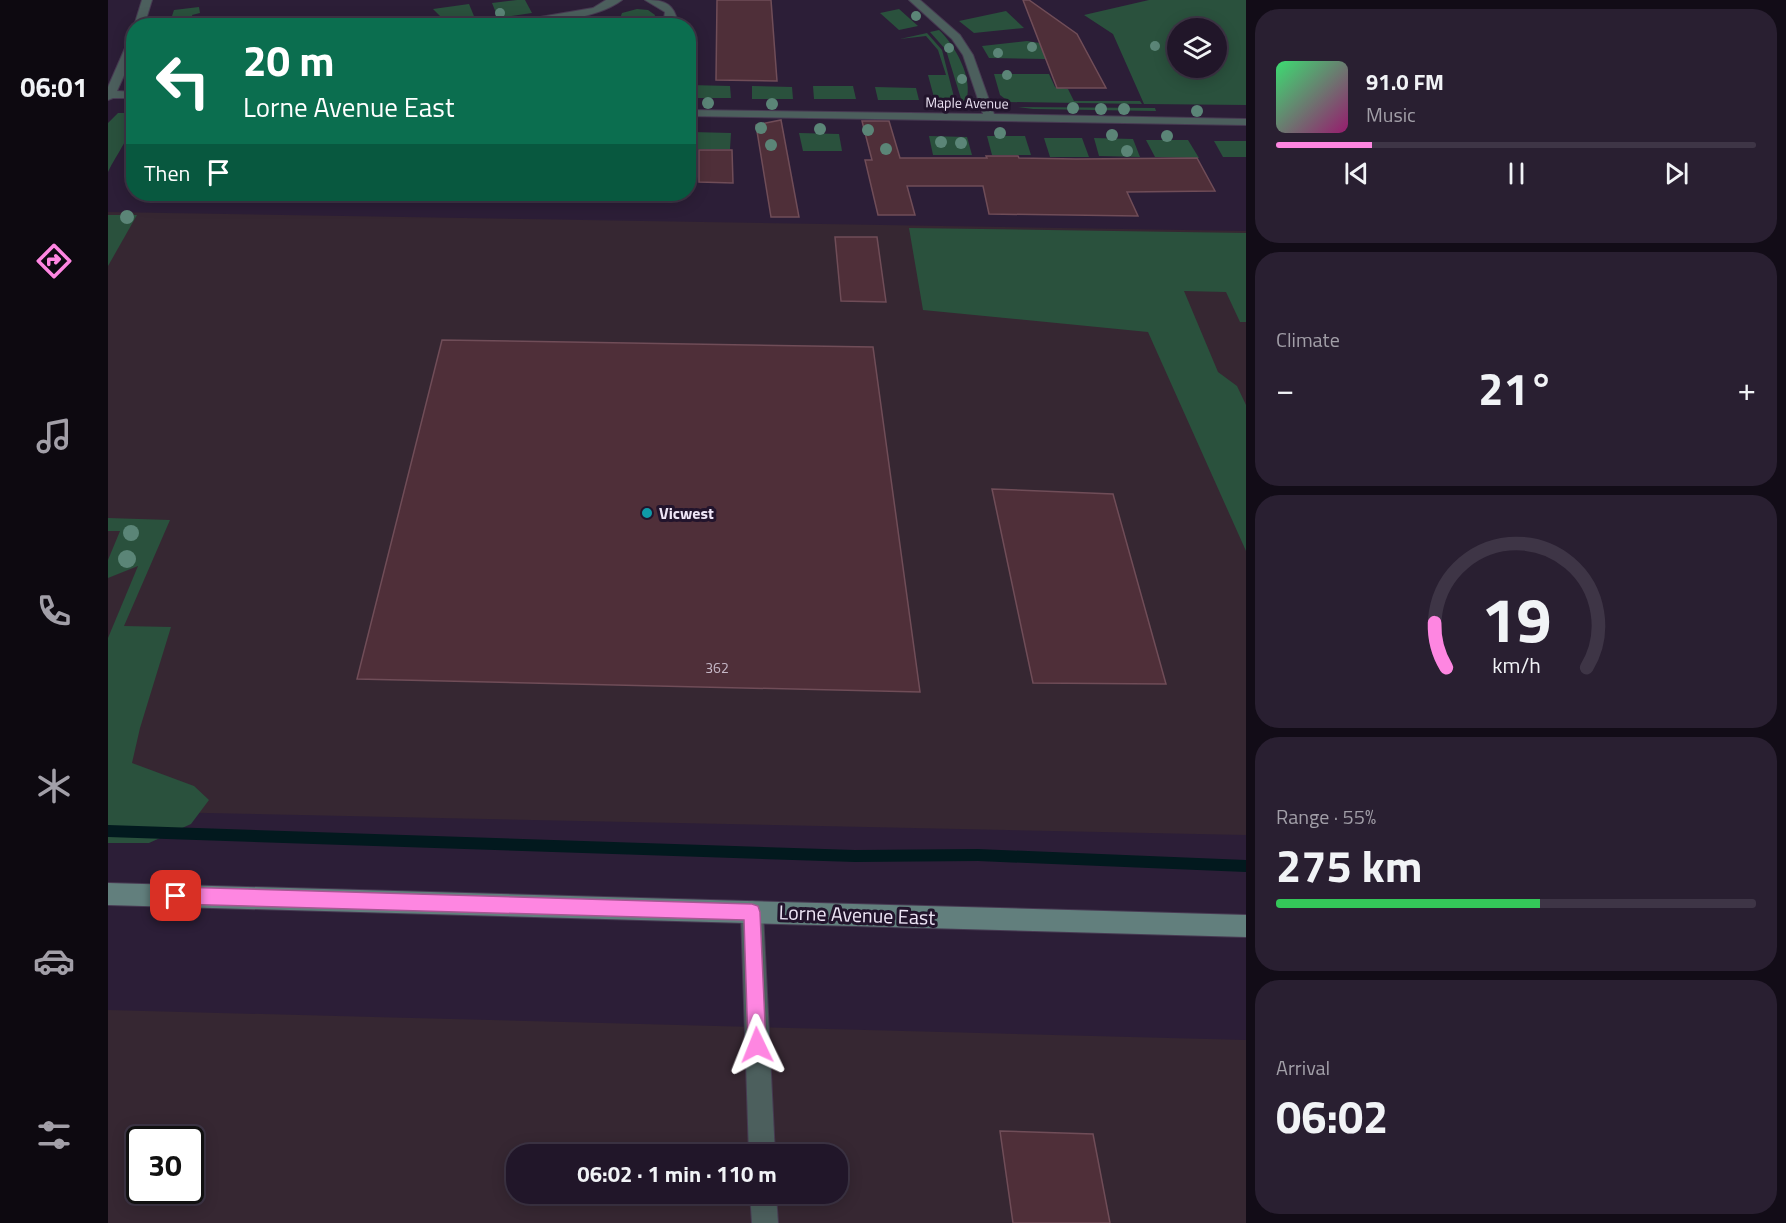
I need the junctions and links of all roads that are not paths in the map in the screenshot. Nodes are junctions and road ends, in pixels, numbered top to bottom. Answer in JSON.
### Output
{"nodes":[{"id":1,"x":147,"y":0,"type":"edge"},
{"id":2,"x":617,"y":0,"type":"edge"},
{"id":3,"x":650,"y":0,"type":"edge"},
{"id":4,"x":914,"y":0,"type":"edge"},
{"id":5,"x":596,"y":10,"type":"junction"},
{"id":6,"x":141,"y":18,"type":"edge"},
{"id":7,"x":544,"y":18,"type":"edge"},
{"id":8,"x":593,"y":18,"type":"edge"},
{"id":9,"x":672,"y":18,"type":"edge"},
{"id":10,"x":126,"y":57,"type":"edge"},
{"id":11,"x":109,"y":95,"type":"edge"},
{"id":12,"x":126,"y":95,"type":"edge"},
{"id":13,"x":696,"y":113,"type":"edge"},
{"id":14,"x":990,"y":119,"type":"junction"},
{"id":15,"x":1246,"y":122,"type":"edge"},
{"id":16,"x":108,"y":894,"type":"edge"},
{"id":17,"x":752,"y":912,"type":"junction"},
{"id":18,"x":1246,"y":926,"type":"edge"},
{"id":19,"x":762,"y":1144,"type":"edge"},
{"id":20,"x":764,"y":1204,"type":"edge"},
{"id":21,"x":765,"y":1223,"type":"edge"}],
"edges":[{"from":1,"to":6,"type":"street"},
{"from":2,"to":5,"type":"street"},
{"from":3,"to":9,"type":"street"},
{"from":4,"to":14,"type":"street"},
{"from":5,"to":7,"type":"street"},
{"from":5,"to":8,"type":"street"},
{"from":10,"to":11,"type":"street"},
{"from":11,"to":12,"type":"street"},
{"from":13,"to":14,"type":"street","name":"Maple Avenue"},
{"from":14,"to":15,"type":"street","name":"Maple Avenue"},
{"from":16,"to":17,"type":"main road","name":"Lorne Avenue East"},
{"from":17,"to":18,"type":"main road","name":"Lorne Avenue East"},
{"from":17,"to":19,"type":"street"},
{"from":20,"to":21,"type":"street"}]}
